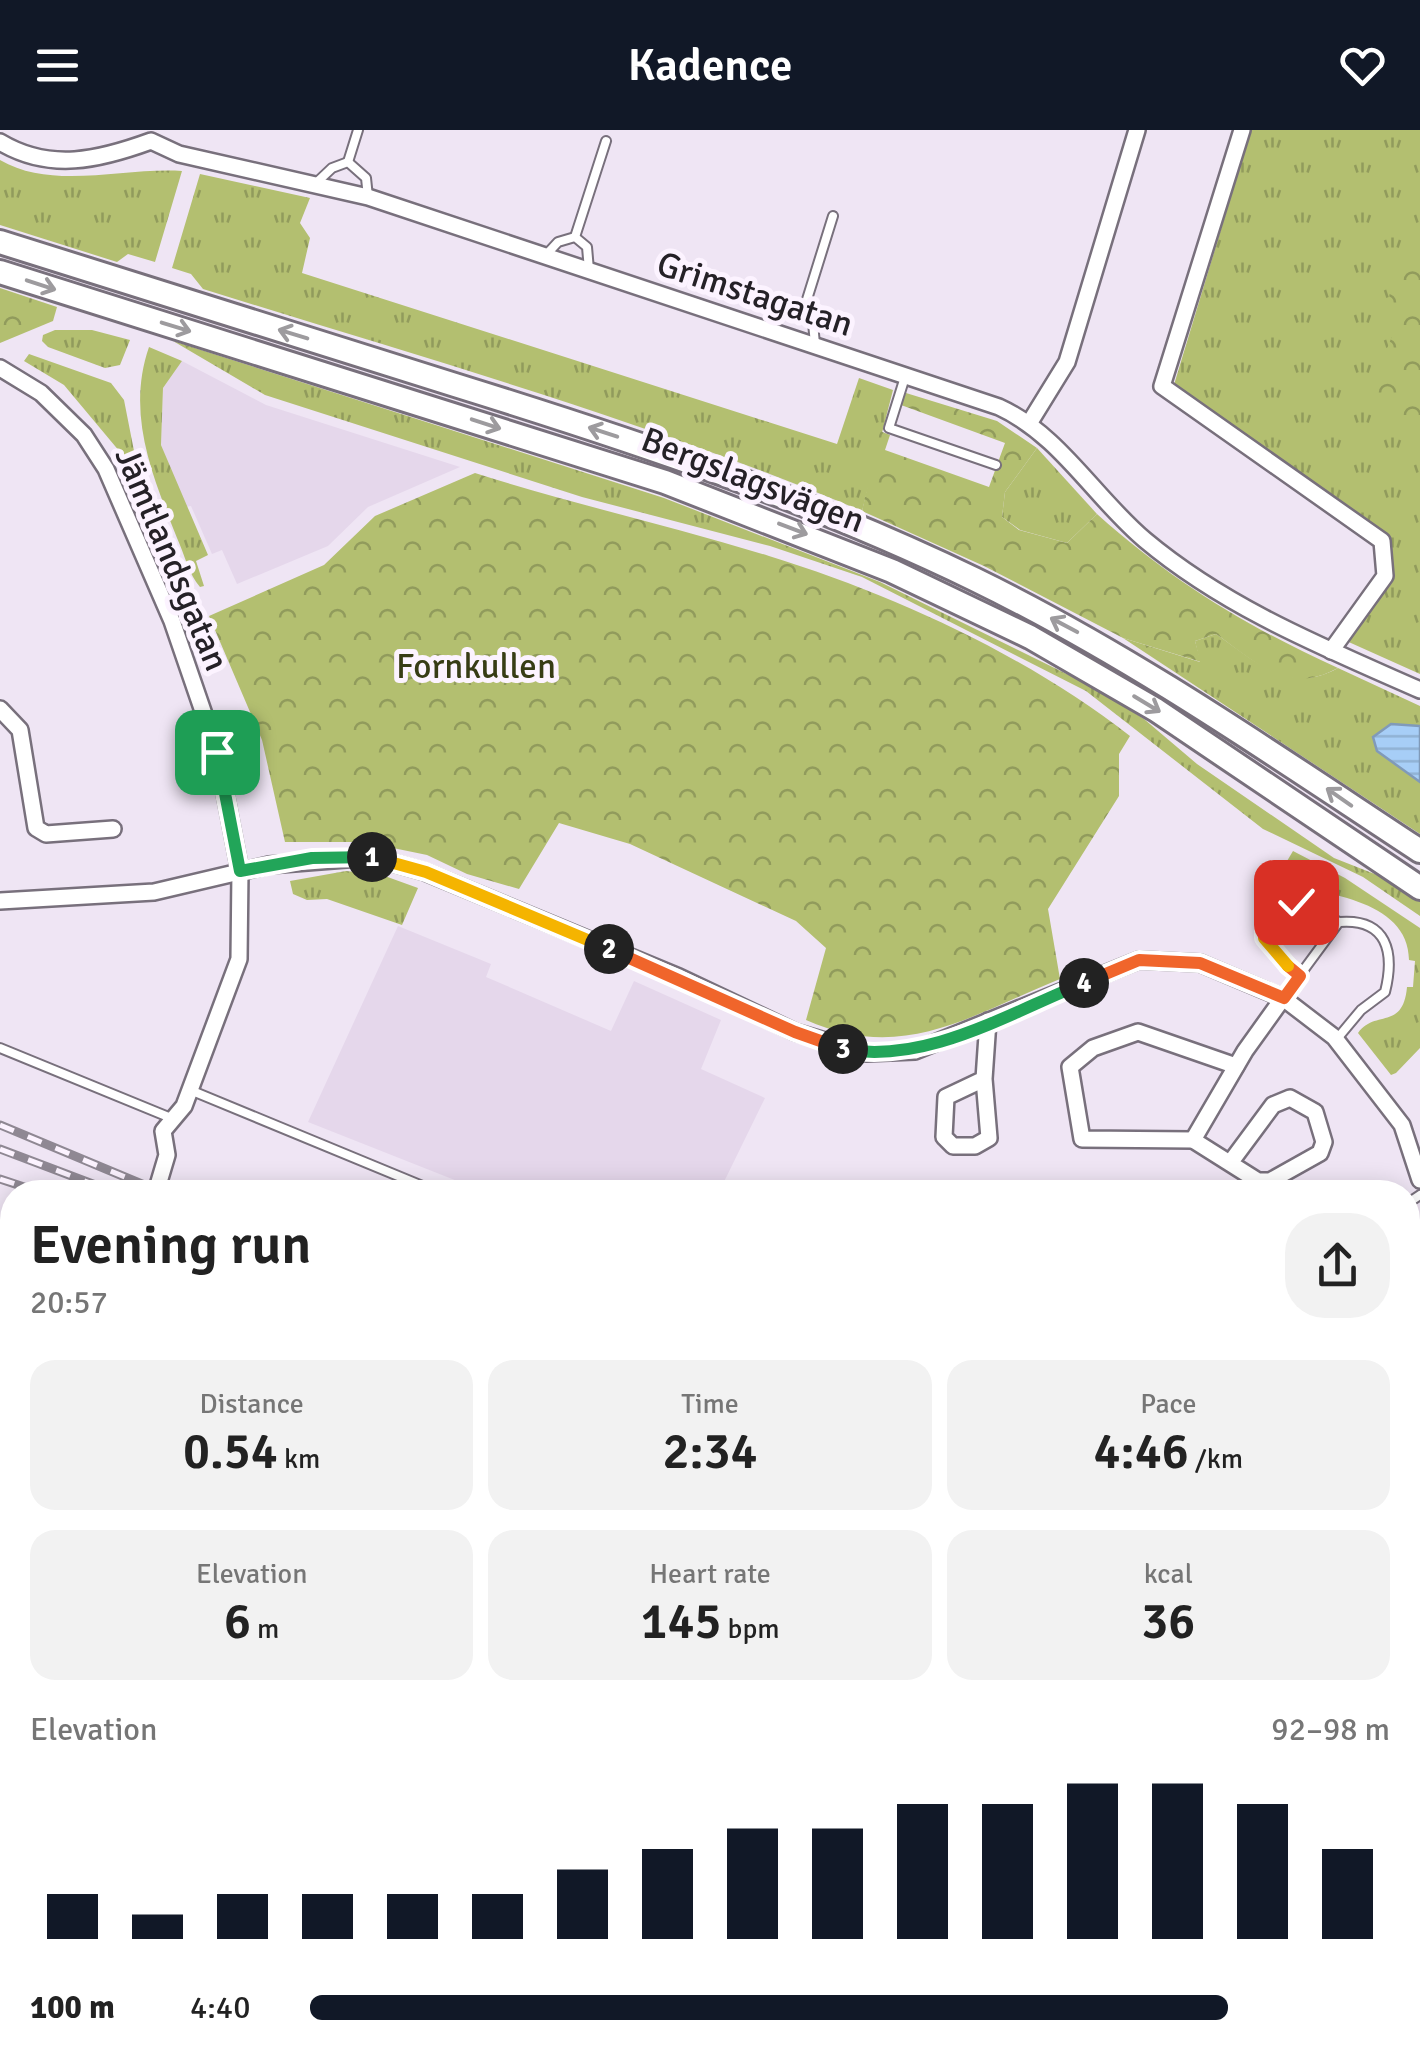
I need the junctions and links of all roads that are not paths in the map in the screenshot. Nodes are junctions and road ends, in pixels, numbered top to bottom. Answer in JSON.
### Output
{"nodes":[{"id":1,"x":358,"y":130,"type":"edge"},
{"id":2,"x":1137,"y":130,"type":"edge"},
{"id":3,"x":1242,"y":130,"type":"edge"},
{"id":4,"x":150,"y":136,"type":"edge"},
{"id":5,"x":606,"y":141,"type":"dead end"},
{"id":6,"x":0,"y":142,"type":"edge"},
{"id":7,"x":348,"y":162,"type":"junction"},
{"id":8,"x":313,"y":186,"type":"junction"},
{"id":9,"x":368,"y":197,"type":"junction"},
{"id":10,"x":832,"y":216,"type":"dead end"},
{"id":11,"x":575,"y":237,"type":"junction"},
{"id":12,"x":0,"y":242,"type":"edge"},
{"id":13,"x":546,"y":256,"type":"junction"},
{"id":14,"x":589,"y":270,"type":"junction"},
{"id":15,"x":0,"y":272,"type":"edge"},
{"id":16,"x":804,"y":309,"type":"junction"},
{"id":17,"x":767,"y":329,"type":"junction"},
{"id":18,"x":815,"y":344,"type":"junction"},
{"id":19,"x":0,"y":368,"type":"edge"},
{"id":20,"x":906,"y":377,"type":"junction"},
{"id":21,"x":1030,"y":422,"type":"junction"},
{"id":22,"x":996,"y":466,"type":"dead end"},
{"id":23,"x":1331,"y":650,"type":"junction"},
{"id":24,"x":1420,"y":690,"type":"edge"},
{"id":25,"x":0,"y":708,"type":"edge"},
{"id":26,"x":113,"y":829,"type":"dead end"},
{"id":27,"x":1420,"y":852,"type":"edge"},
{"id":28,"x":240,"y":871,"type":"junction"},
{"id":29,"x":1420,"y":888,"type":"edge"},
{"id":30,"x":0,"y":902,"type":"edge"},
{"id":31,"x":1338,"y":922,"type":"junction"},
{"id":32,"x":1300,"y":976,"type":"junction"},
{"id":33,"x":1284,"y":998,"type":"junction"},
{"id":34,"x":988,"y":1021,"type":"junction"},
{"id":35,"x":1336,"y":1040,"type":"junction"},
{"id":36,"x":0,"y":1048,"type":"edge"},
{"id":37,"x":1236,"y":1066,"type":"junction"},
{"id":38,"x":984,"y":1078,"type":"junction"},
{"id":39,"x":190,"y":1090,"type":"junction"},
{"id":40,"x":176,"y":1119,"type":"junction"},
{"id":41,"x":1420,"y":1120,"type":"edge"},
{"id":42,"x":1402,"y":1124,"type":"junction"},
{"id":43,"x":1193,"y":1140,"type":"junction"},
{"id":44,"x":1417,"y":1157,"type":"edge"},
{"id":45,"x":1230,"y":1163,"type":"junction"},
{"id":46,"x":160,"y":1180,"type":"edge"},
{"id":47,"x":409,"y":1180,"type":"edge"},
{"id":48,"x":1255,"y":1180,"type":"edge"},
{"id":49,"x":1263,"y":1180,"type":"edge"},
{"id":50,"x":1420,"y":1180,"type":"edge"}],
"edges":[{"from":1,"to":7,"type":"lane"},
{"from":2,"to":21,"type":"street"},
{"from":3,"to":23,"type":"street"},
{"from":4,"to":6,"type":"street","name":"Grimstagatan"},
{"from":4,"to":8,"type":"street","name":"Grimstagatan"},
{"from":5,"to":11,"type":"lane"},
{"from":7,"to":8,"type":"lane"},
{"from":7,"to":9,"type":"lane"},
{"from":8,"to":9,"type":"street","name":"Grimstagatan"},
{"from":9,"to":13,"type":"street","name":"Grimstagatan"},
{"from":10,"to":16,"type":"lane"},
{"from":11,"to":13,"type":"lane"},
{"from":11,"to":14,"type":"lane"},
{"from":27,"to":12,"type":"main road","name":"Bergslagsvägen","one_way":true},
{"from":13,"to":14,"type":"street","name":"Grimstagatan"},
{"from":14,"to":17,"type":"street","name":"Grimstagatan"},
{"from":15,"to":29,"type":"main road","name":"Bergslagsvägen","one_way":true},
{"from":16,"to":17,"type":"lane"},
{"from":16,"to":18,"type":"lane"},
{"from":17,"to":18,"type":"street","name":"Grimstagatan"},
{"from":18,"to":20,"type":"street","name":"Grimstagatan"},
{"from":19,"to":28,"type":"street","name":"Jämtlandsgatan"},
{"from":20,"to":21,"type":"street","name":"Grimstagatan"},
{"from":20,"to":22,"type":"lane"},
{"from":21,"to":23,"type":"street","name":"Grimstagatan"},
{"from":23,"to":24,"type":"street","name":"Grimstagatan"},
{"from":25,"to":26,"type":"street"},
{"from":28,"to":30,"type":"street"},
{"from":28,"to":34,"type":"street"},
{"from":28,"to":39,"type":"street","name":"Jämtlandsgatan"},
{"from":31,"to":32,"type":"lane"},
{"from":31,"to":32,"type":"lane"},
{"from":31,"to":35,"type":"lane"},
{"from":32,"to":33,"type":"lane"},
{"from":33,"to":34,"type":"street"},
{"from":33,"to":35,"type":"street"},
{"from":33,"to":37,"type":"street"},
{"from":34,"to":38,"type":"street"},
{"from":35,"to":42,"type":"street"},
{"from":36,"to":40,"type":"lane"},
{"from":37,"to":43,"type":"street"},
{"from":37,"to":43,"type":"street"},
{"from":38,"to":38,"type":"street"},
{"from":39,"to":40,"type":"street","name":"Jämtlandsgatan"},
{"from":39,"to":47,"type":"lane"},
{"from":40,"to":46,"type":"street","name":"Jämtlandsgatan"},
{"from":41,"to":42,"type":"street"},
{"from":42,"to":44,"type":"street"},
{"from":43,"to":45,"type":"street"},
{"from":44,"to":50,"type":"street"},
{"from":45,"to":48,"type":"street"},
{"from":45,"to":49,"type":"street"}]}
